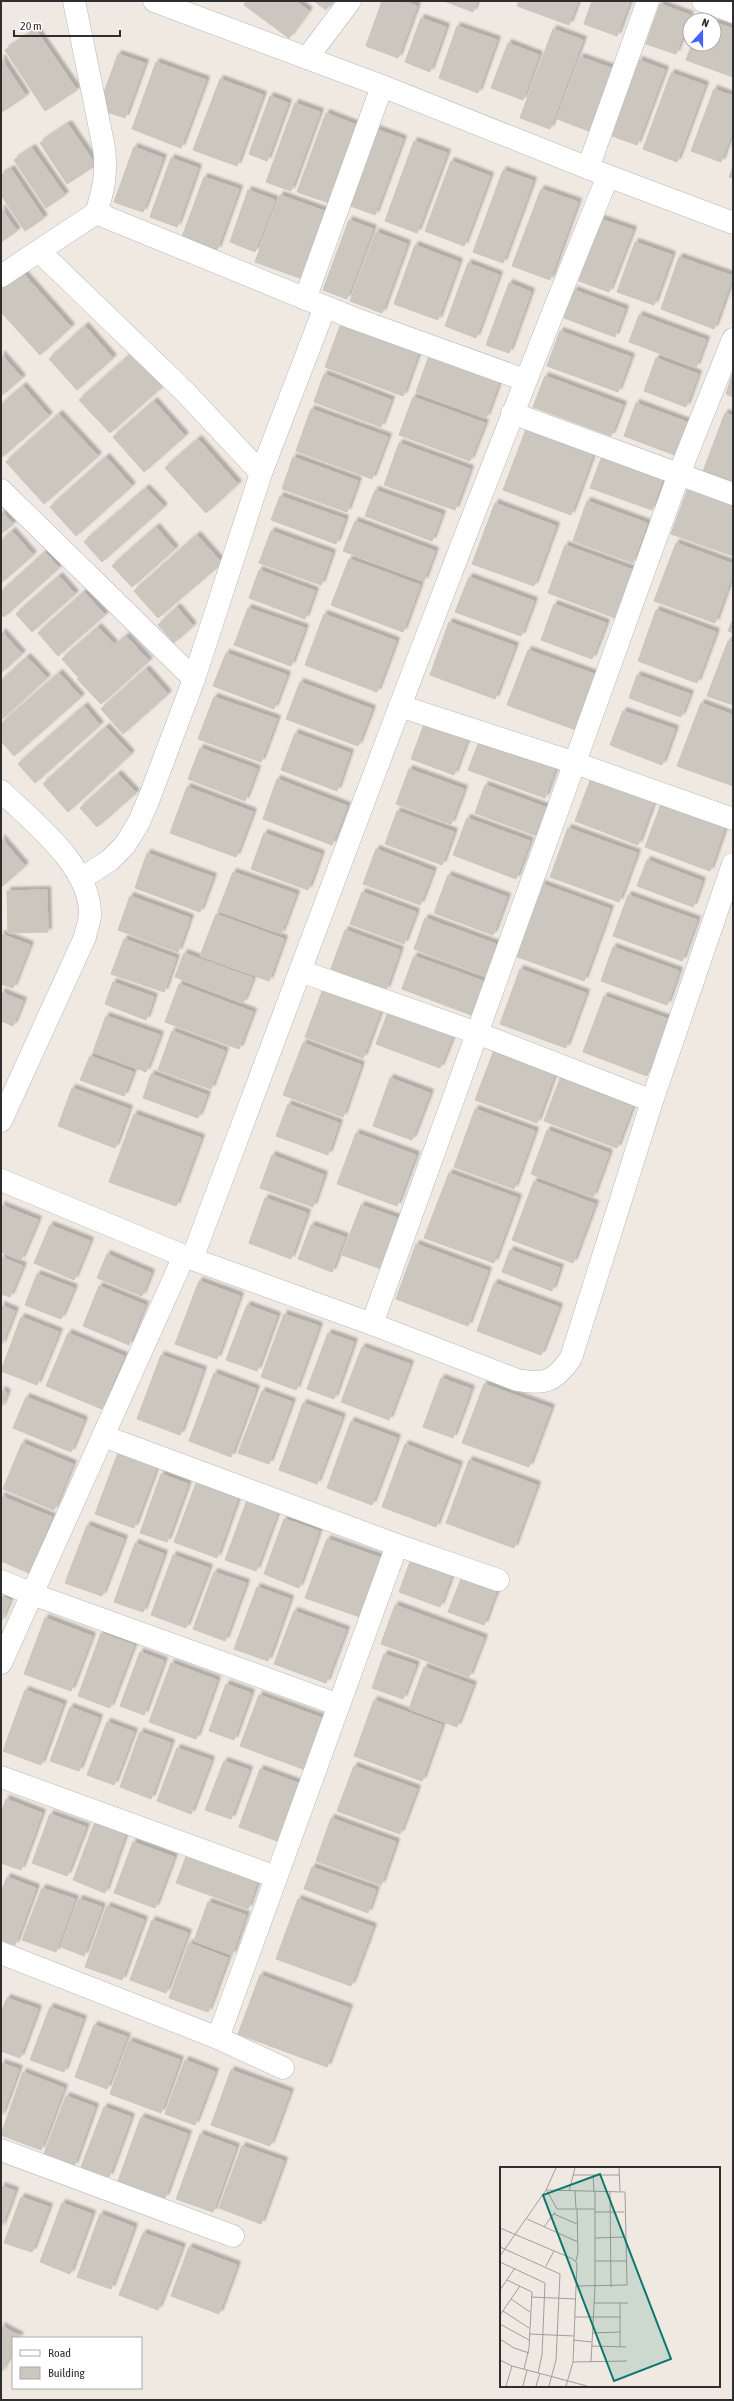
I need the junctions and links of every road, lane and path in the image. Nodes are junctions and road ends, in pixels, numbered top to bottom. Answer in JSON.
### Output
{"nodes":[{"id":1,"x":74,"y":1,"type":"edge"},
{"id":2,"x":154,"y":1,"type":"edge"},
{"id":3,"x":350,"y":1,"type":"edge"},
{"id":4,"x":648,"y":1,"type":"edge"},
{"id":5,"x":703,"y":1,"type":"edge"},
{"id":6,"x":733,"y":12,"type":"edge"},
{"id":7,"x":307,"y":58,"type":"junction"},
{"id":8,"x":382,"y":86,"type":"junction"},
{"id":9,"x":588,"y":168,"type":"junction"},
{"id":10,"x":608,"y":176,"type":"junction"},
{"id":11,"x":96,"y":213,"type":"junction"},
{"id":12,"x":733,"y":223,"type":"edge"},
{"id":13,"x":39,"y":251,"type":"junction"},
{"id":14,"x":1,"y":276,"type":"edge"},
{"id":15,"x":305,"y":299,"type":"junction"},
{"id":16,"x":325,"y":307,"type":"junction"},
{"id":17,"x":733,"y":339,"type":"edge"},
{"id":18,"x":525,"y":380,"type":"junction"},
{"id":19,"x":512,"y":413,"type":"junction"},
{"id":20,"x":261,"y":473,"type":"junction"},
{"id":21,"x":679,"y":474,"type":"junction"},
{"id":22,"x":1,"y":490,"type":"edge"},
{"id":23,"x":733,"y":494,"type":"edge"},
{"id":24,"x":194,"y":679,"type":"junction"},
{"id":25,"x":400,"y":706,"type":"junction"},
{"id":26,"x":575,"y":763,"type":"junction"},
{"id":27,"x":1,"y":791,"type":"edge"},
{"id":28,"x":733,"y":819,"type":"edge"},
{"id":29,"x":733,"y":864,"type":"edge"},
{"id":30,"x":81,"y":879,"type":"junction"},
{"id":31,"x":300,"y":971,"type":"junction"},
{"id":32,"x":477,"y":1033,"type":"junction"},
{"id":33,"x":652,"y":1101,"type":"junction"},
{"id":34,"x":1,"y":1121,"type":"edge"},
{"id":35,"x":1,"y":1180,"type":"edge"},
{"id":36,"x":188,"y":1257,"type":"junction"},
{"id":37,"x":372,"y":1324,"type":"junction"},
{"id":38,"x":103,"y":1436,"type":"junction"},
{"id":39,"x":397,"y":1545,"type":"junction"},
{"id":40,"x":498,"y":1580,"type":"dead end"},
{"id":41,"x":1,"y":1581,"type":"edge"},
{"id":42,"x":32,"y":1594,"type":"junction"},
{"id":43,"x":1,"y":1663,"type":"edge"},
{"id":44,"x":339,"y":1705,"type":"junction"},
{"id":45,"x":1,"y":1777,"type":"edge"},
{"id":46,"x":276,"y":1877,"type":"junction"},
{"id":47,"x":1,"y":1953,"type":"edge"},
{"id":48,"x":218,"y":2038,"type":"junction"},
{"id":49,"x":283,"y":2068,"type":"dead end"},
{"id":50,"x":1,"y":2150,"type":"edge"},
{"id":51,"x":233,"y":2236,"type":"dead end"}],
"edges":[{"from":1,"to":11,"type":"street"},
{"from":2,"to":7,"type":"street"},
{"from":3,"to":7,"type":"street"},
{"from":4,"to":9,"type":"street"},
{"from":5,"to":6,"type":"street"},
{"from":7,"to":8,"type":"street"},
{"from":8,"to":9,"type":"street"},
{"from":8,"to":15,"type":"street"},
{"from":9,"to":10,"type":"street"},
{"from":10,"to":12,"type":"street"},
{"from":10,"to":18,"type":"street"},
{"from":11,"to":13,"type":"street"},
{"from":11,"to":15,"type":"street"},
{"from":13,"to":14,"type":"street"},
{"from":13,"to":20,"type":"street"},
{"from":15,"to":16,"type":"street"},
{"from":16,"to":18,"type":"street"},
{"from":16,"to":20,"type":"street"},
{"from":17,"to":21,"type":"street"},
{"from":18,"to":19,"type":"street"},
{"from":19,"to":21,"type":"street"},
{"from":19,"to":25,"type":"street"},
{"from":20,"to":24,"type":"street"},
{"from":21,"to":23,"type":"street"},
{"from":21,"to":26,"type":"street"},
{"from":22,"to":24,"type":"street"},
{"from":24,"to":30,"type":"street"},
{"from":25,"to":26,"type":"street"},
{"from":25,"to":31,"type":"street"},
{"from":26,"to":28,"type":"street"},
{"from":26,"to":32,"type":"street"},
{"from":27,"to":30,"type":"street"},
{"from":29,"to":33,"type":"street"},
{"from":30,"to":34,"type":"street"},
{"from":31,"to":32,"type":"street"},
{"from":31,"to":36,"type":"street"},
{"from":32,"to":33,"type":"street"},
{"from":32,"to":37,"type":"street"},
{"from":33,"to":37,"type":"street"},
{"from":35,"to":36,"type":"street"},
{"from":36,"to":37,"type":"street"},
{"from":36,"to":38,"type":"street"},
{"from":38,"to":39,"type":"street"},
{"from":38,"to":42,"type":"street"},
{"from":39,"to":40,"type":"street"},
{"from":39,"to":44,"type":"street"},
{"from":41,"to":42,"type":"street"},
{"from":42,"to":43,"type":"street"},
{"from":42,"to":44,"type":"street"},
{"from":44,"to":46,"type":"street"},
{"from":45,"to":46,"type":"street"},
{"from":46,"to":48,"type":"street"},
{"from":47,"to":48,"type":"street"},
{"from":48,"to":49,"type":"street"},
{"from":50,"to":51,"type":"street"}]}
